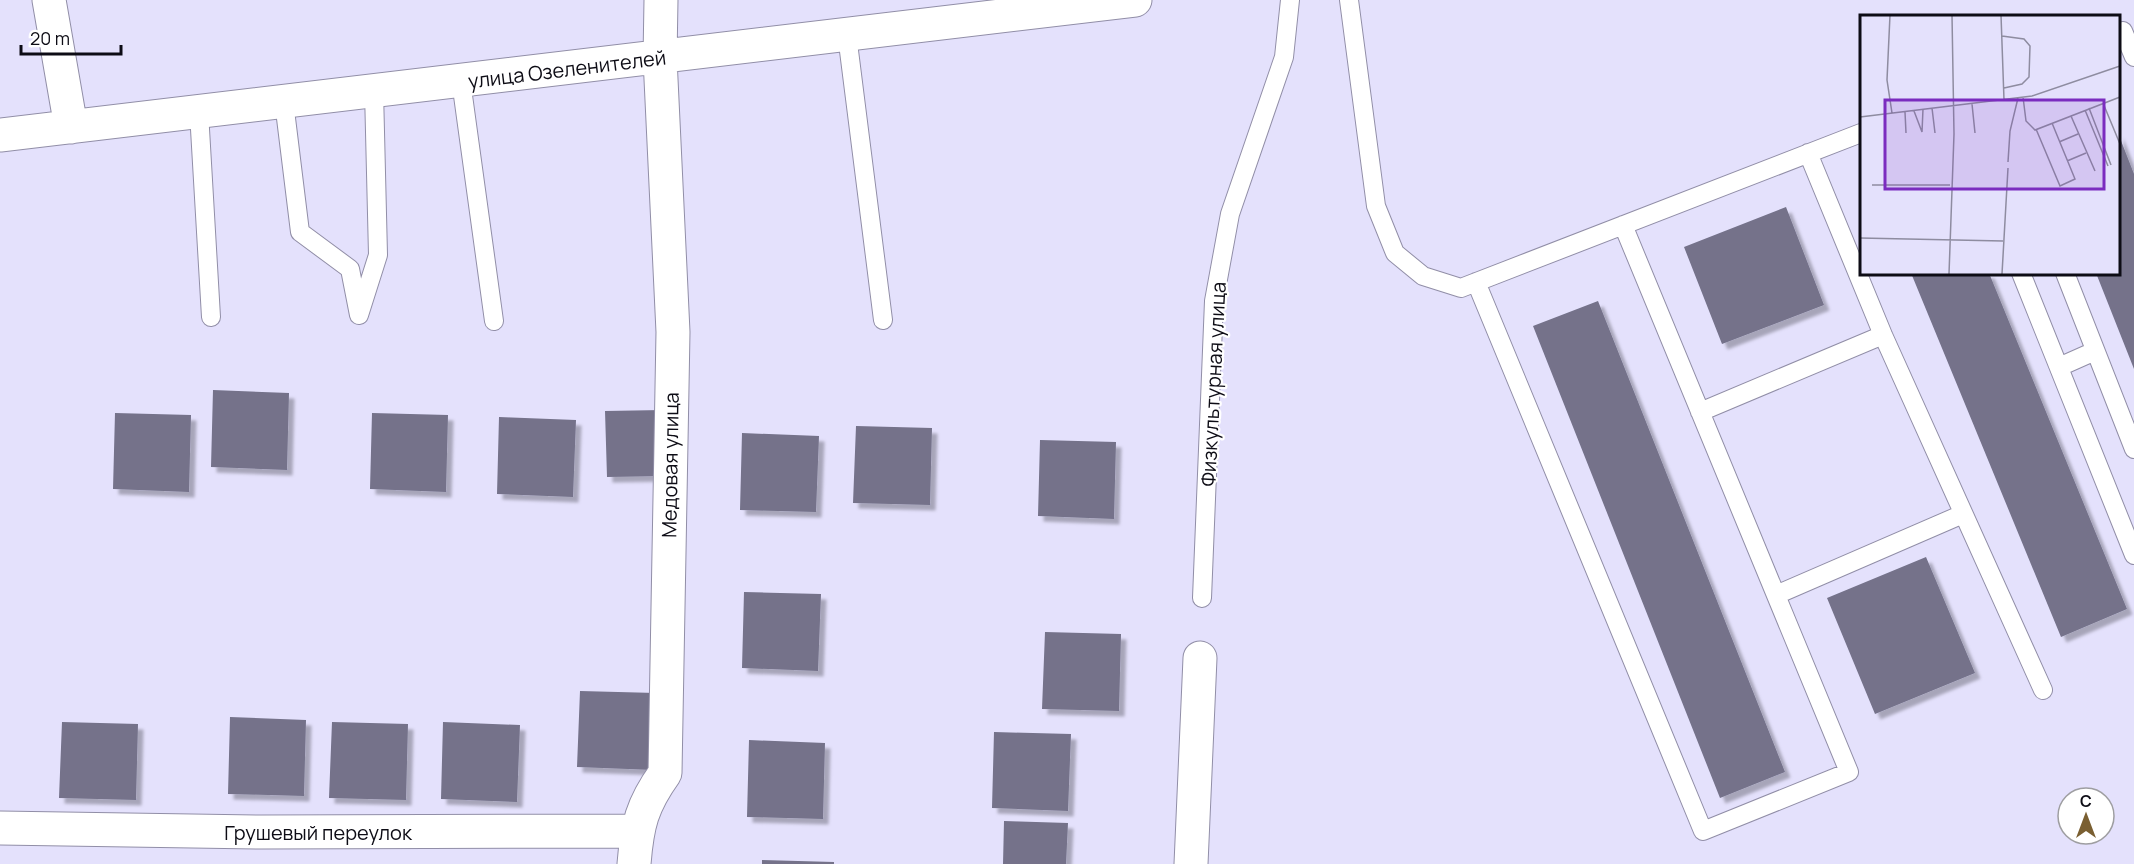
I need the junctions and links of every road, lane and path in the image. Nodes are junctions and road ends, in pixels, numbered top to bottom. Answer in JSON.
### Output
{"nodes":[{"id":1,"x":48,"y":0,"type":"edge"},
{"id":2,"x":661,"y":0,"type":"edge"},
{"id":3,"x":1135,"y":0,"type":"edge"},
{"id":4,"x":1290,"y":0,"type":"edge"},
{"id":5,"x":1349,"y":0,"type":"edge"},
{"id":6,"x":2125,"y":30,"type":"edge"},
{"id":7,"x":847,"y":35,"type":"junction"},
{"id":8,"x":2134,"y":57,"type":"edge"},
{"id":9,"x":660,"y":58,"type":"junction"},
{"id":10,"x":460,"y":81,"type":"junction"},
{"id":11,"x":374,"y":91,"type":"junction"},
{"id":12,"x":284,"y":102,"type":"junction"},
{"id":13,"x":199,"y":112,"type":"junction"},
{"id":14,"x":71,"y":127,"type":"junction"},
{"id":15,"x":1860,"y":133,"type":"edge"},
{"id":16,"x":0,"y":135,"type":"edge"},
{"id":17,"x":1808,"y":153,"type":"junction"},
{"id":18,"x":1623,"y":225,"type":"junction"},
{"id":19,"x":2021,"y":274,"type":"edge"},
{"id":20,"x":2065,"y":274,"type":"edge"},
{"id":21,"x":1476,"y":282,"type":"junction"},
{"id":22,"x":211,"y":317,"type":"dead end"},
{"id":23,"x":883,"y":320,"type":"dead end"},
{"id":24,"x":494,"y":321,"type":"dead end"},
{"id":25,"x":1883,"y":335,"type":"junction"},
{"id":26,"x":2095,"y":351,"type":"junction"},
{"id":27,"x":2059,"y":368,"type":"junction"},
{"id":28,"x":1700,"y":412,"type":"junction"},
{"id":29,"x":2134,"y":449,"type":"edge"},
{"id":30,"x":1963,"y":514,"type":"junction"},
{"id":31,"x":2134,"y":555,"type":"edge"},
{"id":32,"x":1776,"y":596,"type":"junction"},
{"id":33,"x":1202,"y":598,"type":"dead end"},
{"id":34,"x":1200,"y":658,"type":"dead end"},
{"id":35,"x":2043,"y":690,"type":"dead end"},
{"id":36,"x":0,"y":828,"type":"edge"},
{"id":37,"x":636,"y":831,"type":"junction"},
{"id":38,"x":634,"y":864,"type":"edge"},
{"id":39,"x":1191,"y":864,"type":"edge"}],
"edges":[{"from":1,"to":14,"type":"street"},
{"from":2,"to":9,"type":"street","name":"Медовая улица"},
{"from":3,"to":7,"type":"street","name":"улица Озеленителей"},
{"from":4,"to":33,"type":"lane","name":"Физкультурная улица"},
{"from":5,"to":21,"type":"lane"},
{"from":6,"to":8,"type":"lane"},
{"from":7,"to":9,"type":"street","name":"улица Озеленителей"},
{"from":7,"to":23,"type":"lane"},
{"from":9,"to":10,"type":"street","name":"улица Озеленителей"},
{"from":9,"to":37,"type":"street","name":"Медовая улица"},
{"from":10,"to":11,"type":"street","name":"улица Озеленителей"},
{"from":10,"to":24,"type":"lane"},
{"from":11,"to":12,"type":"street","name":"улица Озеленителей"},
{"from":11,"to":12,"type":"lane"},
{"from":12,"to":13,"type":"street","name":"улица Озеленителей"},
{"from":13,"to":14,"type":"street","name":"улица Озеленителей"},
{"from":13,"to":22,"type":"lane"},
{"from":14,"to":16,"type":"street","name":"улица Озеленителей"},
{"from":15,"to":17,"type":"lane"},
{"from":17,"to":18,"type":"lane"},
{"from":17,"to":25,"type":"lane"},
{"from":18,"to":21,"type":"lane"},
{"from":18,"to":28,"type":"lane"},
{"from":19,"to":27,"type":"lane"},
{"from":20,"to":26,"type":"lane"},
{"from":21,"to":32,"type":"lane"},
{"from":25,"to":28,"type":"lane"},
{"from":25,"to":30,"type":"lane"},
{"from":26,"to":27,"type":"lane"},
{"from":26,"to":29,"type":"lane"},
{"from":27,"to":31,"type":"lane"},
{"from":28,"to":32,"type":"lane"},
{"from":30,"to":32,"type":"lane"},
{"from":30,"to":35,"type":"lane"},
{"from":34,"to":39,"type":"street"},
{"from":36,"to":37,"type":"street","name":"Грушевый переулок"},
{"from":37,"to":38,"type":"street","name":"Медовая улица"}]}
